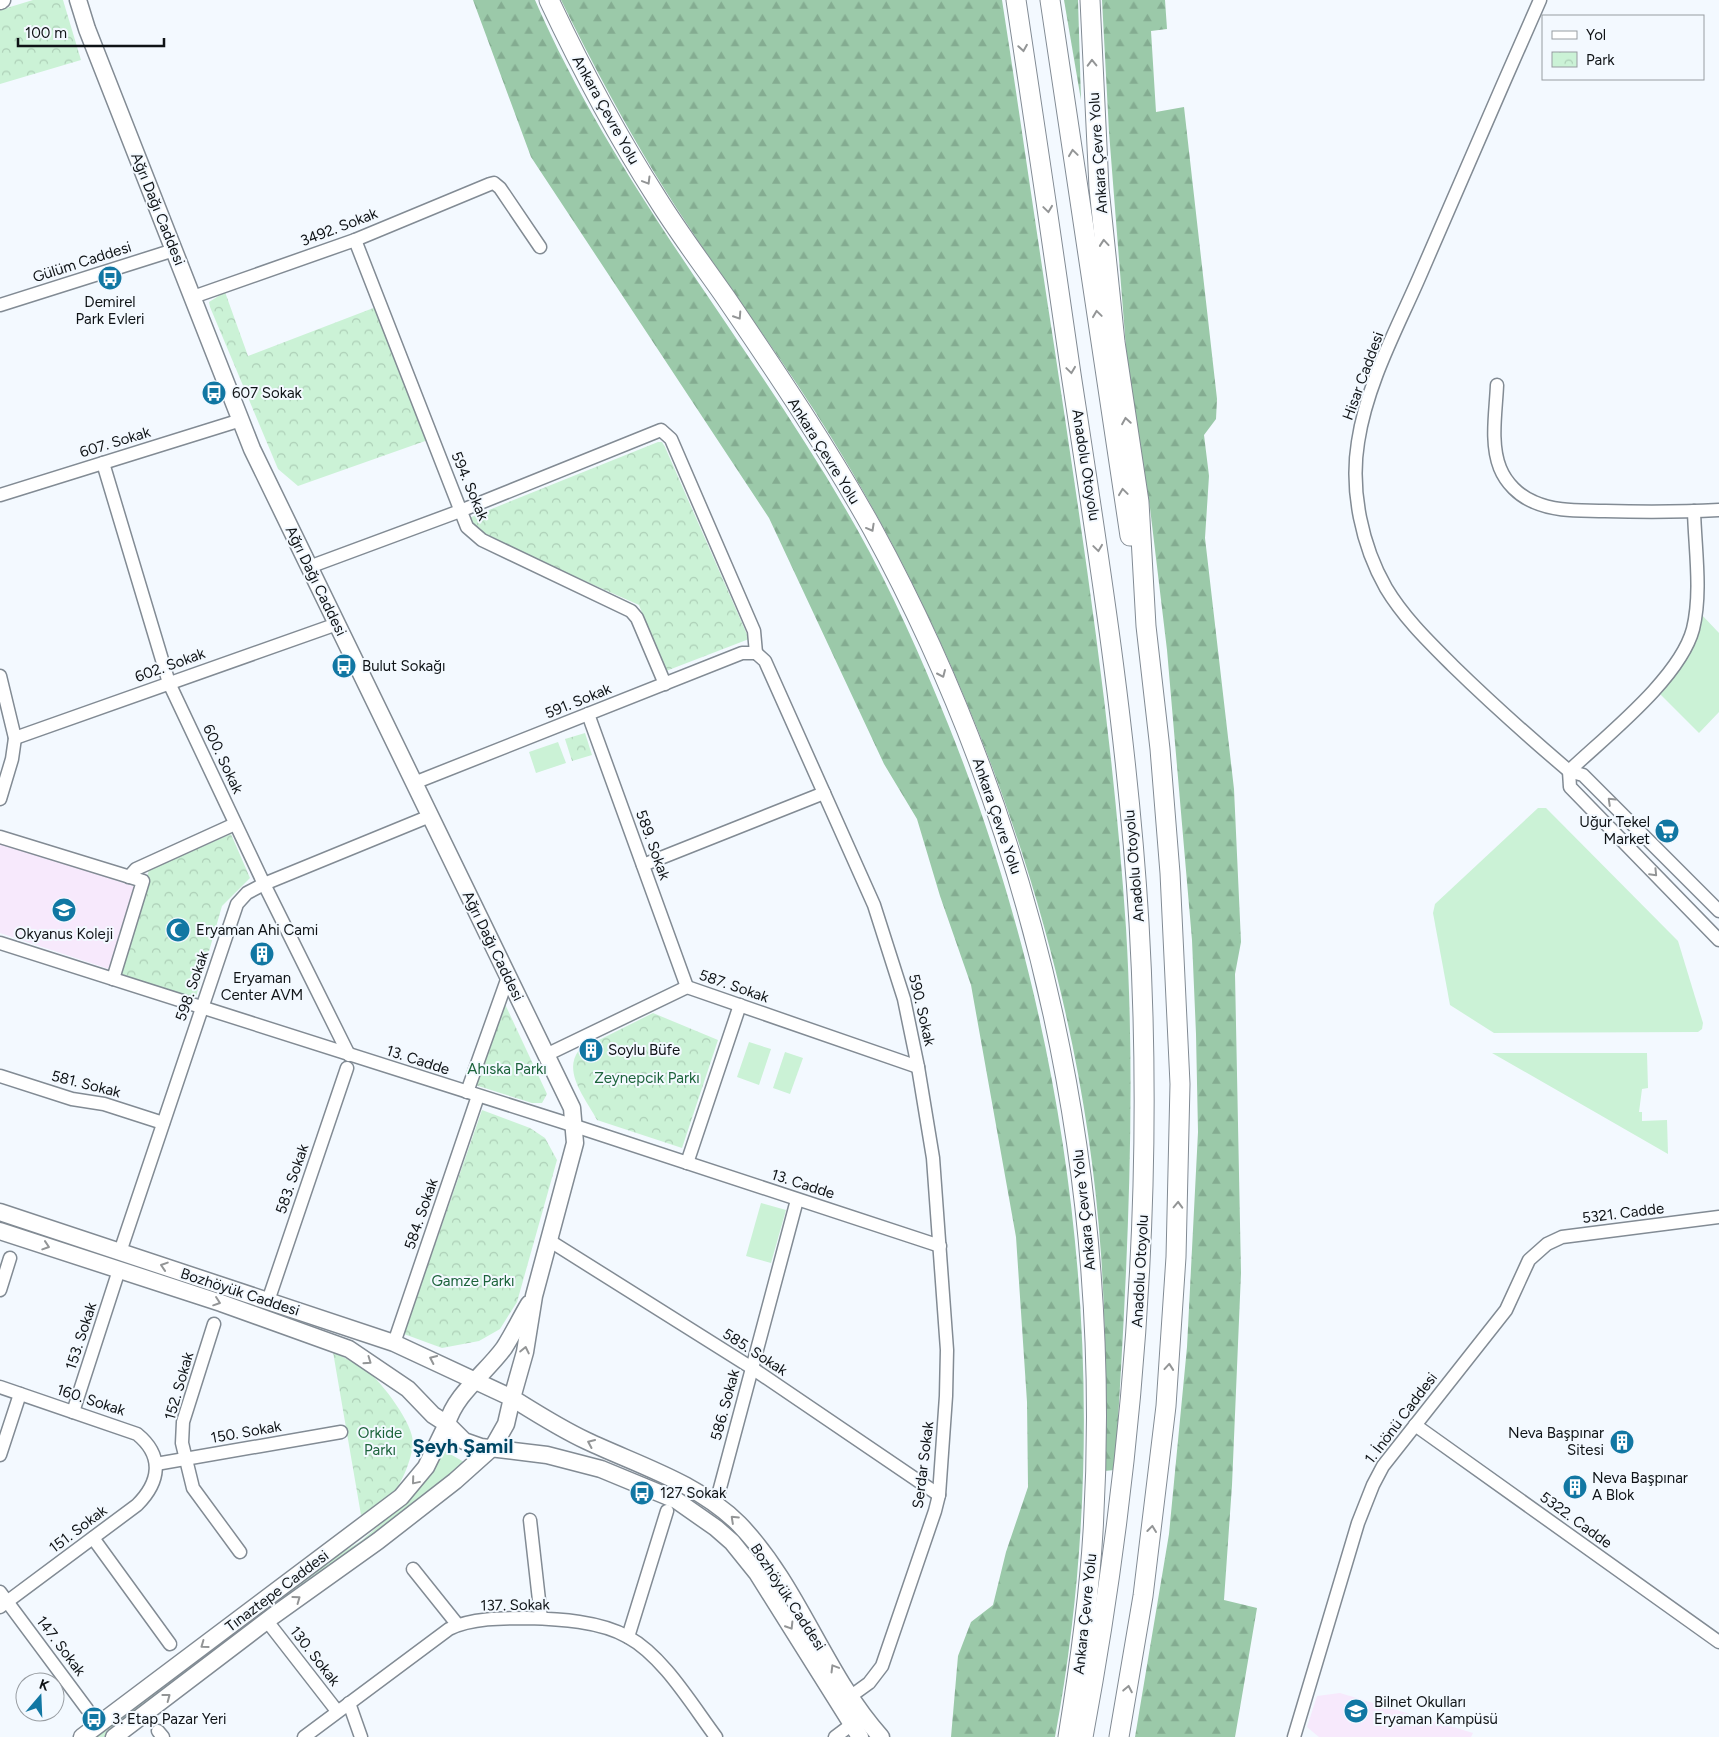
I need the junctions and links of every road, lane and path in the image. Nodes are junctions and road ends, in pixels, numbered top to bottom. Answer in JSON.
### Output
{"nodes":[{"id":1,"x":78,"y":0,"type":"edge"},
{"id":2,"x":549,"y":0,"type":"edge"},
{"id":3,"x":1016,"y":0,"type":"edge"},
{"id":4,"x":1050,"y":0,"type":"edge"},
{"id":5,"x":1090,"y":0,"type":"edge"},
{"id":6,"x":1540,"y":0,"type":"edge"},
{"id":7,"x":355,"y":240,"type":"junction"},
{"id":8,"x":540,"y":247,"type":"dead end"},
{"id":9,"x":174,"y":250,"type":"junction"},
{"id":10,"x":193,"y":298,"type":"junction"},
{"id":11,"x":0,"y":305,"type":"edge"},
{"id":12,"x":1497,"y":385,"type":"dead end"},
{"id":13,"x":240,"y":420,"type":"junction"},
{"id":14,"x":103,"y":463,"type":"junction"},
{"id":15,"x":0,"y":495,"type":"edge"},
{"id":16,"x":1719,"y":510,"type":"edge"},
{"id":17,"x":460,"y":511,"type":"junction"},
{"id":18,"x":1694,"y":511,"type":"junction"},
{"id":19,"x":309,"y":567,"type":"junction"},
{"id":20,"x":337,"y":624,"type":"junction"},
{"id":21,"x":1146,"y":626,"type":"junction"},
{"id":22,"x":756,"y":653,"type":"junction"},
{"id":23,"x":0,"y":676,"type":"edge"},
{"id":24,"x":169,"y":683,"type":"junction"},
{"id":25,"x":665,"y":684,"type":"junction"},
{"id":26,"x":2,"y":692,"type":"edge"},
{"id":27,"x":588,"y":714,"type":"junction"},
{"id":28,"x":15,"y":738,"type":"junction"},
{"id":29,"x":1569,"y":771,"type":"junction"},
{"id":30,"x":414,"y":783,"type":"junction"},
{"id":31,"x":824,"y":793,"type":"junction"},
{"id":32,"x":0,"y":799,"type":"edge"},
{"id":33,"x":430,"y":816,"type":"junction"},
{"id":34,"x":236,"y":824,"type":"junction"},
{"id":35,"x":1644,"y":834,"type":"junction"},
{"id":36,"x":0,"y":837,"type":"edge"},
{"id":37,"x":1630,"y":848,"type":"junction"},
{"id":38,"x":643,"y":865,"type":"junction"},
{"id":39,"x":129,"y":876,"type":"junction"},
{"id":40,"x":264,"y":884,"type":"junction"},
{"id":41,"x":1719,"y":910,"type":"edge"},
{"id":42,"x":1719,"y":940,"type":"edge"},
{"id":43,"x":0,"y":943,"type":"edge"},
{"id":44,"x":508,"y":977,"type":"junction"},
{"id":45,"x":113,"y":979,"type":"junction"},
{"id":46,"x":687,"y":987,"type":"junction"},
{"id":47,"x":740,"y":1005,"type":"junction"},
{"id":48,"x":201,"y":1008,"type":"junction"},
{"id":49,"x":349,"y":1055,"type":"junction"},
{"id":50,"x":546,"y":1055,"type":"junction"},
{"id":51,"x":347,"y":1068,"type":"dead end"},
{"id":52,"x":918,"y":1068,"type":"junction"},
{"id":53,"x":0,"y":1076,"type":"edge"},
{"id":54,"x":472,"y":1094,"type":"junction"},
{"id":55,"x":163,"y":1123,"type":"junction"},
{"id":56,"x":575,"y":1126,"type":"junction"},
{"id":57,"x":687,"y":1164,"type":"junction"},
{"id":58,"x":797,"y":1200,"type":"junction"},
{"id":59,"x":0,"y":1212,"type":"edge"},
{"id":60,"x":1719,"y":1218,"type":"edge"},
{"id":61,"x":0,"y":1231,"type":"edge"},
{"id":62,"x":550,"y":1241,"type":"junction"},
{"id":63,"x":940,"y":1246,"type":"junction"},
{"id":64,"x":120,"y":1252,"type":"junction"},
{"id":65,"x":1536,"y":1253,"type":"joint"},
{"id":66,"x":10,"y":1258,"type":"dead end"},
{"id":67,"x":119,"y":1270,"type":"junction"},
{"id":68,"x":0,"y":1290,"type":"edge"},
{"id":69,"x":534,"y":1296,"type":"junction"},
{"id":70,"x":268,"y":1301,"type":"junction"},
{"id":71,"x":214,"y":1324,"type":"dead end"},
{"id":72,"x":394,"y":1343,"type":"junction"},
{"id":73,"x":752,"y":1368,"type":"junction"},
{"id":74,"x":476,"y":1382,"type":"junction"},
{"id":75,"x":0,"y":1388,"type":"edge"},
{"id":76,"x":20,"y":1394,"type":"junction"},
{"id":77,"x":512,"y":1398,"type":"junction"},
{"id":78,"x":74,"y":1412,"type":"junction"},
{"id":79,"x":447,"y":1424,"type":"junction"},
{"id":80,"x":1415,"y":1425,"type":"junction"},
{"id":81,"x":341,"y":1432,"type":"dead end"},
{"id":82,"x":493,"y":1447,"type":"junction"},
{"id":83,"x":0,"y":1456,"type":"edge"},
{"id":84,"x":186,"y":1459,"type":"junction"},
{"id":85,"x":156,"y":1464,"type":"junction"},
{"id":86,"x":939,"y":1495,"type":"junction"},
{"id":87,"x":716,"y":1503,"type":"junction"},
{"id":88,"x":668,"y":1511,"type":"dead end"},
{"id":89,"x":530,"y":1520,"type":"dead end"},
{"id":90,"x":92,"y":1538,"type":"junction"},
{"id":91,"x":240,"y":1552,"type":"dead end"},
{"id":92,"x":413,"y":1568,"type":"dead end"},
{"id":93,"x":3,"y":1600,"type":"edge"},
{"id":94,"x":541,"y":1618,"type":"junction"},
{"id":95,"x":267,"y":1621,"type":"junction"},
{"id":96,"x":457,"y":1624,"type":"junction"},
{"id":97,"x":628,"y":1636,"type":"junction"},
{"id":98,"x":1719,"y":1642,"type":"edge"},
{"id":99,"x":170,"y":1644,"type":"dead end"},
{"id":100,"x":851,"y":1696,"type":"junction"},
{"id":101,"x":349,"y":1703,"type":"junction"},
{"id":102,"x":87,"y":1709,"type":"dead end"},
{"id":103,"x":337,"y":1712,"type":"junction"},
{"id":104,"x":855,"y":1731,"type":"edge"},
{"id":105,"x":1295,"y":1736,"type":"edge"},
{"id":106,"x":82,"y":1737,"type":"edge"},
{"id":107,"x":114,"y":1737,"type":"edge"},
{"id":108,"x":304,"y":1737,"type":"edge"},
{"id":109,"x":361,"y":1737,"type":"edge"},
{"id":110,"x":716,"y":1737,"type":"edge"},
{"id":111,"x":835,"y":1737,"type":"edge"},
{"id":112,"x":881,"y":1737,"type":"edge"},
{"id":113,"x":1068,"y":1737,"type":"edge"},
{"id":114,"x":1083,"y":1737,"type":"edge"},
{"id":115,"x":1118,"y":1737,"type":"edge"}],
"edges":[{"from":1,"to":9,"type":"main road","name":"Ağrı Dağı Caddesi"},
{"from":2,"to":113,"type":"highway","name":"Ankara Çevre Yolu","one_way":true},
{"from":3,"to":114,"type":"highway","name":"Anadolu Otoyolu","one_way":true},
{"from":21,"to":4,"type":"highway","one_way":true},
{"from":21,"to":5,"type":"highway","name":"Ankara Çevre Yolu","one_way":true},
{"from":6,"to":29,"type":"street","name":"Hisar Caddesi"},
{"from":7,"to":8,"type":"street","name":"3492. Sokak"},
{"from":7,"to":10,"type":"street","name":"3492. Sokak"},
{"from":7,"to":17,"type":"street","name":"594. Sokak"},
{"from":9,"to":10,"type":"main road","name":"Ağrı Dağı Caddesi"},
{"from":9,"to":11,"type":"street","name":"Gülüm Caddesi"},
{"from":10,"to":13,"type":"main road","name":"Ağrı Dağı Caddesi"},
{"from":12,"to":18,"type":"street"},
{"from":13,"to":14,"type":"street","name":"607. Sokak"},
{"from":13,"to":19,"type":"main road","name":"Ağrı Dağı Caddesi"},
{"from":14,"to":15,"type":"street","name":"607. Sokak"},
{"from":14,"to":24,"type":"street","name":"600. Sokak"},
{"from":16,"to":18,"type":"street"},
{"from":17,"to":19,"type":"street"},
{"from":17,"to":22,"type":"street"},
{"from":17,"to":25,"type":"street","name":"594. Sokak"},
{"from":18,"to":29,"type":"street"},
{"from":19,"to":20,"type":"main road","name":"Ağrı Dağı Caddesi"},
{"from":20,"to":24,"type":"street","name":"602. Sokak"},
{"from":20,"to":30,"type":"main road","name":"Ağrı Dağı Caddesi"},
{"from":115,"to":21,"type":"highway","name":"Ankara Çevre Yolu","one_way":true},
{"from":22,"to":25,"type":"street","name":"591. Sokak"},
{"from":22,"to":31,"type":"street","name":"590. Sokak"},
{"from":23,"to":26,"type":"street"},
{"from":24,"to":28,"type":"street","name":"602. Sokak"},
{"from":24,"to":34,"type":"street","name":"600. Sokak"},
{"from":25,"to":27,"type":"street","name":"591. Sokak"},
{"from":26,"to":28,"type":"street"},
{"from":27,"to":30,"type":"street","name":"591. Sokak"},
{"from":27,"to":38,"type":"street","name":"589. Sokak"},
{"from":28,"to":32,"type":"street"},
{"from":35,"to":29,"type":"street","name":"Hisar Caddesi","one_way":true},
{"from":29,"to":37,"type":"street"},
{"from":30,"to":33,"type":"main road","name":"Ağrı Dağı Caddesi"},
{"from":31,"to":38,"type":"street"},
{"from":31,"to":52,"type":"street","name":"590. Sokak"},
{"from":33,"to":40,"type":"street","name":"598. Sokak"},
{"from":33,"to":44,"type":"main road","name":"Ağrı Dağı Caddesi"},
{"from":34,"to":39,"type":"street"},
{"from":34,"to":40,"type":"street","name":"600. Sokak"},
{"from":35,"to":37,"type":"street"},
{"from":35,"to":41,"type":"street","name":"Hisar Caddesi"},
{"from":36,"to":39,"type":"street"},
{"from":37,"to":42,"type":"street","one_way":true},
{"from":38,"to":46,"type":"street","name":"589. Sokak"},
{"from":39,"to":45,"type":"street"},
{"from":40,"to":48,"type":"street","name":"598. Sokak"},
{"from":40,"to":49,"type":"street","name":"600. Sokak"},
{"from":43,"to":45,"type":"street","name":"13. Cadde"},
{"from":44,"to":50,"type":"main road","name":"Ağrı Dağı Caddesi"},
{"from":44,"to":54,"type":"street","name":"584. Sokak"},
{"from":45,"to":48,"type":"street","name":"13. Cadde"},
{"from":46,"to":47,"type":"street","name":"587. Sokak"},
{"from":46,"to":50,"type":"street","name":"587. Sokak"},
{"from":47,"to":52,"type":"street","name":"587. Sokak"},
{"from":47,"to":57,"type":"street"},
{"from":48,"to":49,"type":"street","name":"13. Cadde"},
{"from":48,"to":55,"type":"street","name":"598. Sokak"},
{"from":49,"to":54,"type":"street","name":"13. Cadde"},
{"from":50,"to":56,"type":"main road","name":"Ağrı Dağı Caddesi"},
{"from":51,"to":70,"type":"street","name":"583. Sokak"},
{"from":52,"to":63,"type":"street","name":"590. Sokak"},
{"from":53,"to":55,"type":"street","name":"581. Sokak"},
{"from":54,"to":56,"type":"street","name":"13. Cadde"},
{"from":54,"to":72,"type":"street","name":"584. Sokak"},
{"from":55,"to":64,"type":"street","name":"598. Sokak"},
{"from":56,"to":57,"type":"street","name":"13. Cadde"},
{"from":56,"to":62,"type":"main road","name":"Ağrı Dağı Caddesi"},
{"from":57,"to":58,"type":"street","name":"13. Cadde"},
{"from":58,"to":63,"type":"street","name":"13. Cadde"},
{"from":58,"to":73,"type":"street","name":"586. Sokak"},
{"from":59,"to":64,"type":"main road","name":"Bozhöyük Caddesi"},
{"from":60,"to":65,"type":"street","name":"5321. Cadde"},
{"from":61,"to":67,"type":"main road","name":"Bozhöyük Caddesi","one_way":true},
{"from":62,"to":69,"type":"main road","name":"Ağrı Dağı Caddesi"},
{"from":62,"to":73,"type":"street","name":"585. Sokak"},
{"from":63,"to":86,"type":"street","name":"Serdar Sokak"},
{"from":70,"to":64,"type":"main road","name":"Bozhöyük Caddesi","one_way":true},
{"from":65,"to":80,"type":"street","name":"1. İnönü Caddesi"},
{"from":66,"to":68,"type":"street"},
{"from":67,"to":78,"type":"street","name":"153. Sokak"},
{"from":67,"to":79,"type":"main road","name":"Bozhöyük Caddesi","one_way":true},
{"from":69,"to":74,"type":"main road","name":"Ağrı Dağı Caddesi"},
{"from":77,"to":69,"type":"main road","name":"Ağrı Dağı Caddesi","one_way":true},
{"from":70,"to":72,"type":"main road","name":"Bozhöyük Caddesi"},
{"from":71,"to":84,"type":"street","name":"152. Sokak"},
{"from":74,"to":72,"type":"main road","name":"Bozhöyük Caddesi","one_way":true},
{"from":73,"to":86,"type":"street","name":"585. Sokak"},
{"from":73,"to":87,"type":"street","name":"586. Sokak"},
{"from":74,"to":77,"type":"main road"},
{"from":74,"to":79,"type":"main road"},
{"from":75,"to":76,"type":"street","name":"160. Sokak"},
{"from":76,"to":78,"type":"street","name":"160. Sokak"},
{"from":76,"to":83,"type":"street"},
{"from":77,"to":82,"type":"main road"},
{"from":87,"to":77,"type":"main road","name":"Bozhöyük Caddesi","one_way":true},
{"from":78,"to":85,"type":"street","name":"160. Sokak"},
{"from":79,"to":82,"type":"main road"},
{"from":79,"to":106,"type":"main road","name":"Tınaztepe Caddesi","one_way":true},
{"from":80,"to":98,"type":"street","name":"5322. Cadde"},
{"from":80,"to":105,"type":"street","name":"1. İnönü Caddesi"},
{"from":81,"to":84,"type":"street","name":"150. Sokak"},
{"from":95,"to":82,"type":"main road","name":"Tınaztepe Caddesi","one_way":true},
{"from":82,"to":104,"type":"main road","name":"Bozhöyük Caddesi","one_way":true},
{"from":84,"to":85,"type":"street","name":"150. Sokak"},
{"from":84,"to":91,"type":"street","name":"152. Sokak"},
{"from":85,"to":90,"type":"street","name":"151. Sokak"},
{"from":86,"to":100,"type":"street","name":"Serdar Sokak"},
{"from":100,"to":87,"type":"main road","name":"Bozhöyük Caddesi","one_way":true},
{"from":88,"to":97,"type":"street"},
{"from":89,"to":94,"type":"street"},
{"from":90,"to":93,"type":"street","name":"151. Sokak"},
{"from":90,"to":99,"type":"street"},
{"from":92,"to":96,"type":"street"},
{"from":93,"to":102,"type":"street","name":"147. Sokak"},
{"from":94,"to":96,"type":"street","name":"137. Sokak"},
{"from":94,"to":97,"type":"street","name":"137. Sokak"},
{"from":95,"to":103,"type":"street","name":"130. Sokak"},
{"from":107,"to":95,"type":"main road","name":"Tınaztepe Caddesi","one_way":true},
{"from":96,"to":101,"type":"street","name":"137. Sokak"},
{"from":97,"to":110,"type":"street","name":"137. Sokak"},
{"from":100,"to":112,"type":"main road","name":"Bozhöyük Caddesi"},
{"from":101,"to":103,"type":"street","name":"137. Sokak"},
{"from":101,"to":109,"type":"street"},
{"from":103,"to":108,"type":"street","name":"137. Sokak"},
{"from":104,"to":111,"type":"street"}]}
